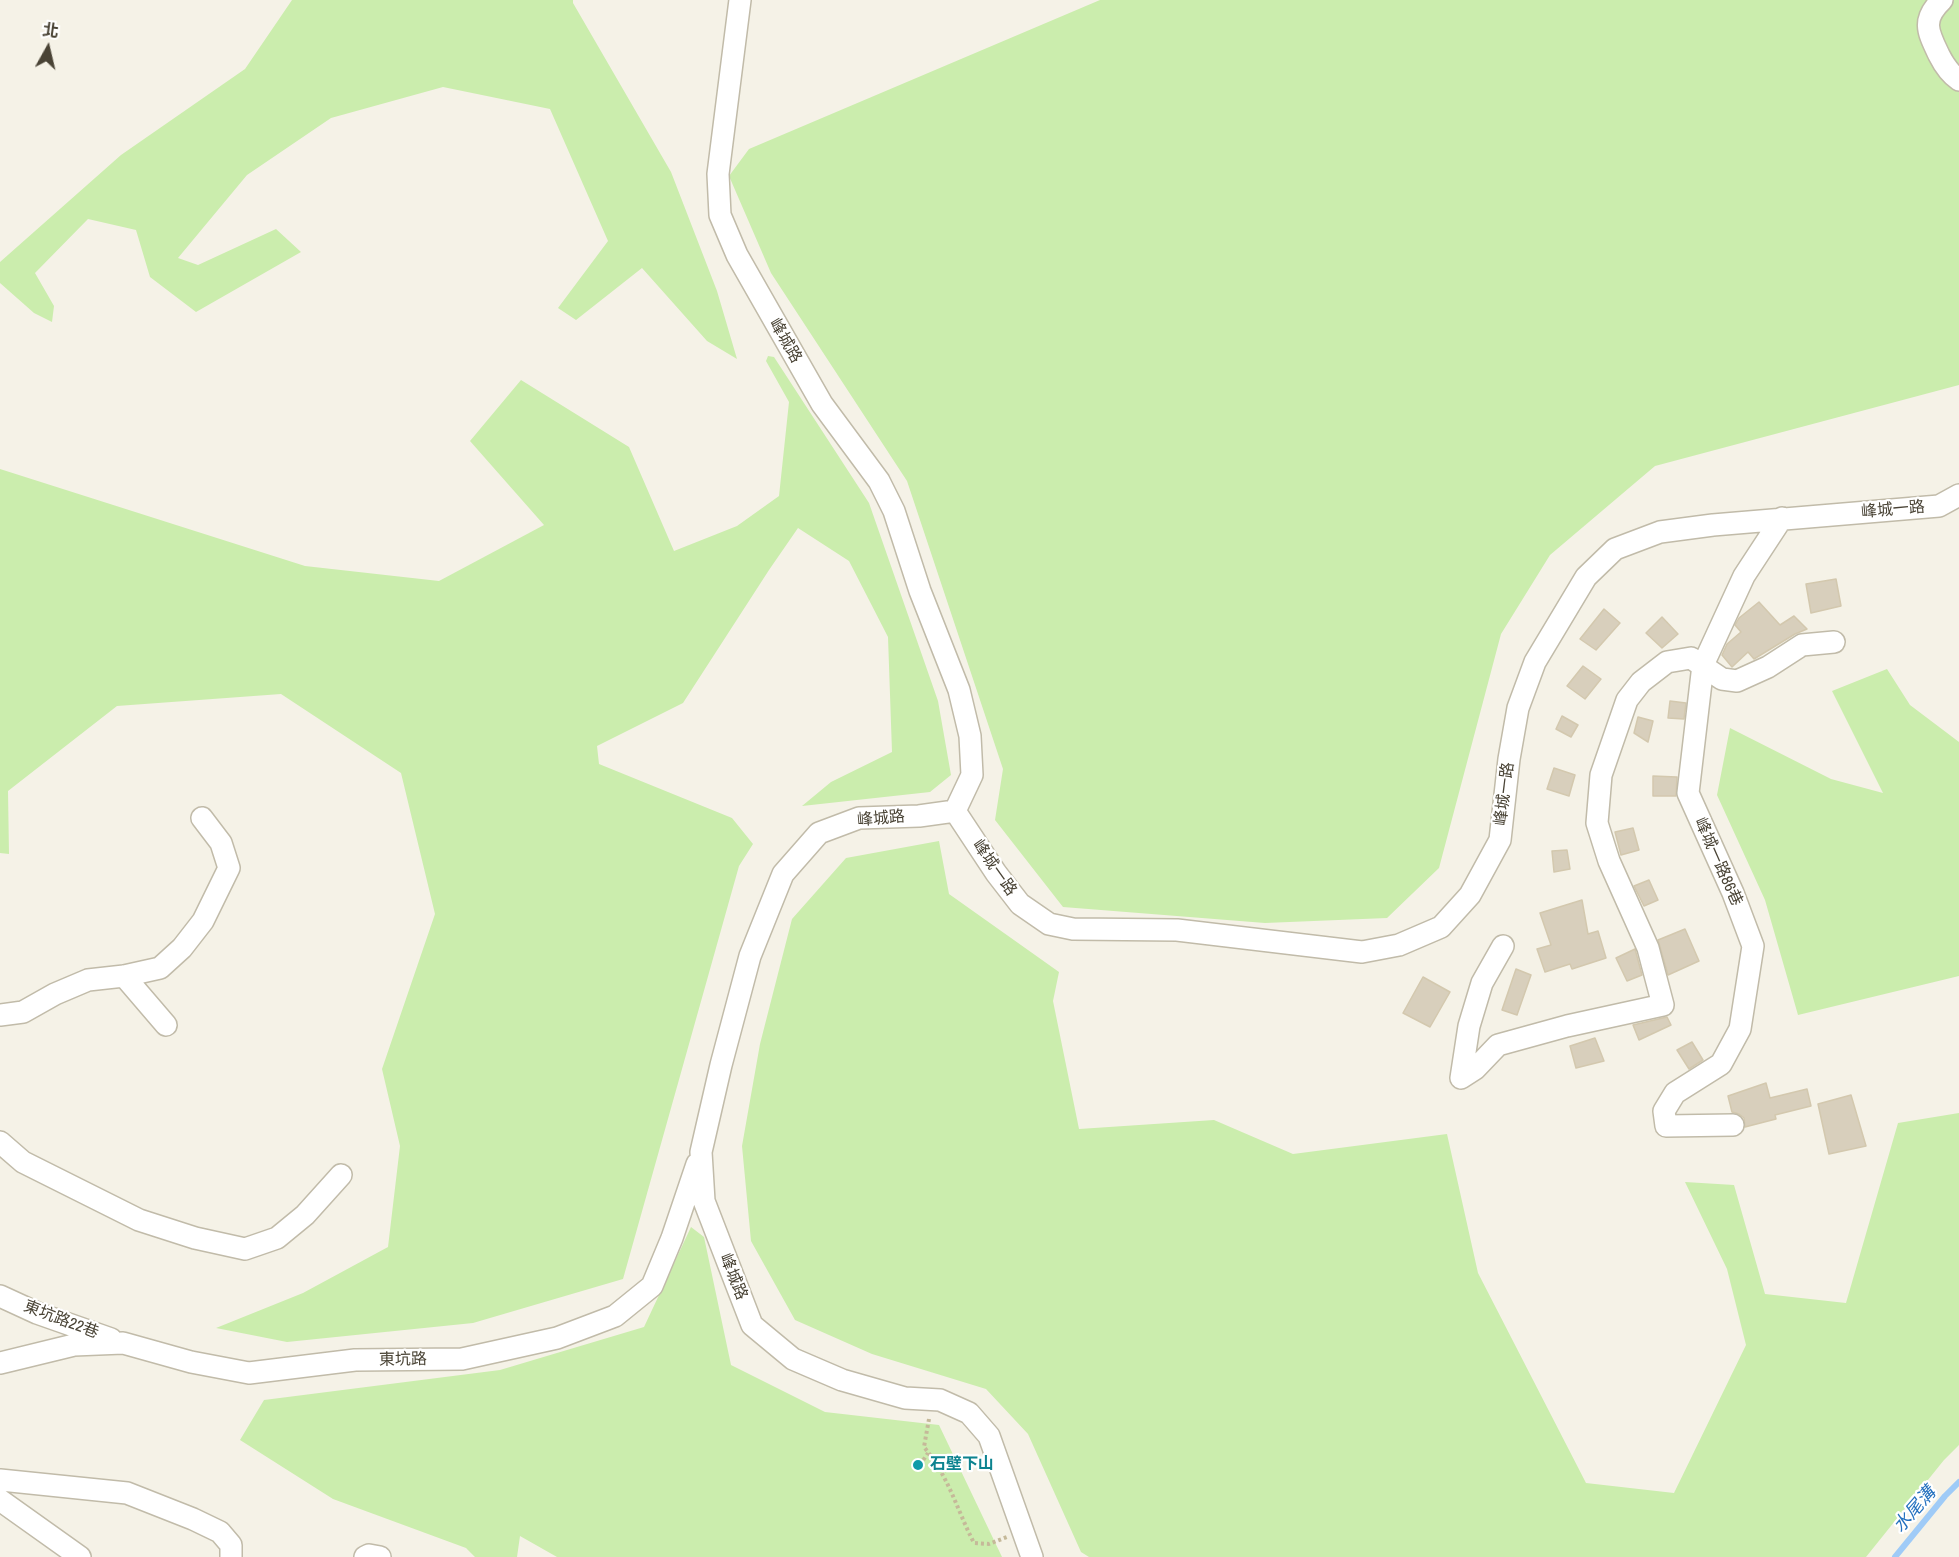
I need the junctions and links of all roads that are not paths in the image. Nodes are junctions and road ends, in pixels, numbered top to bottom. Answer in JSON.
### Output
{"nodes":[{"id":1,"x":740,"y":0,"type":"edge"},
{"id":2,"x":1942,"y":0,"type":"edge"},
{"id":3,"x":1959,"y":80,"type":"edge"},
{"id":4,"x":1959,"y":495,"type":"edge"},
{"id":5,"x":1782,"y":518,"type":"junction"},
{"id":6,"x":1834,"y":642,"type":"dead end"},
{"id":7,"x":1703,"y":665,"type":"junction"},
{"id":8,"x":955,"y":811,"type":"junction"},
{"id":9,"x":202,"y":818,"type":"dead end"},
{"id":10,"x":1503,"y":946,"type":"dead end"},
{"id":11,"x":124,"y":976,"type":"junction"},
{"id":12,"x":0,"y":1015,"type":"edge"},
{"id":13,"x":166,"y":1025,"type":"dead end"},
{"id":14,"x":1733,"y":1125,"type":"dead end"},
{"id":15,"x":0,"y":1142,"type":"edge"},
{"id":16,"x":701,"y":1152,"type":"junction"},
{"id":17,"x":341,"y":1175,"type":"dead end"},
{"id":18,"x":0,"y":1296,"type":"edge"},
{"id":19,"x":123,"y":1343,"type":"junction"},
{"id":20,"x":0,"y":1363,"type":"edge"},
{"id":21,"x":0,"y":1480,"type":"edge"},
{"id":22,"x":0,"y":1500,"type":"edge"},
{"id":23,"x":80,"y":1557,"type":"edge"},
{"id":24,"x":231,"y":1557,"type":"edge"},
{"id":25,"x":365,"y":1557,"type":"edge"},
{"id":26,"x":380,"y":1557,"type":"edge"},
{"id":27,"x":1032,"y":1557,"type":"edge"}],
"edges":[{"from":1,"to":8,"type":"street","name":"峰城路"},
{"from":2,"to":3,"type":"street"},
{"from":4,"to":5,"type":"street","name":"峰城一路"},
{"from":5,"to":7,"type":"street","name":"峰城一路86巷"},
{"from":5,"to":8,"type":"street","name":"峰城一路"},
{"from":6,"to":7,"type":"street"},
{"from":7,"to":10,"type":"street"},
{"from":7,"to":14,"type":"street","name":"峰城一路86巷"},
{"from":8,"to":16,"type":"street","name":"峰城路"},
{"from":9,"to":11,"type":"street"},
{"from":11,"to":12,"type":"street"},
{"from":11,"to":13,"type":"street"},
{"from":15,"to":17,"type":"street"},
{"from":16,"to":19,"type":"street","name":"東坑路"},
{"from":16,"to":27,"type":"street","name":"峰城路"},
{"from":18,"to":19,"type":"street","name":"東坑路22巷"},
{"from":19,"to":20,"type":"street","name":"東坑路"},
{"from":21,"to":24,"type":"street"},
{"from":22,"to":23,"type":"street"},
{"from":25,"to":26,"type":"street"}]}
